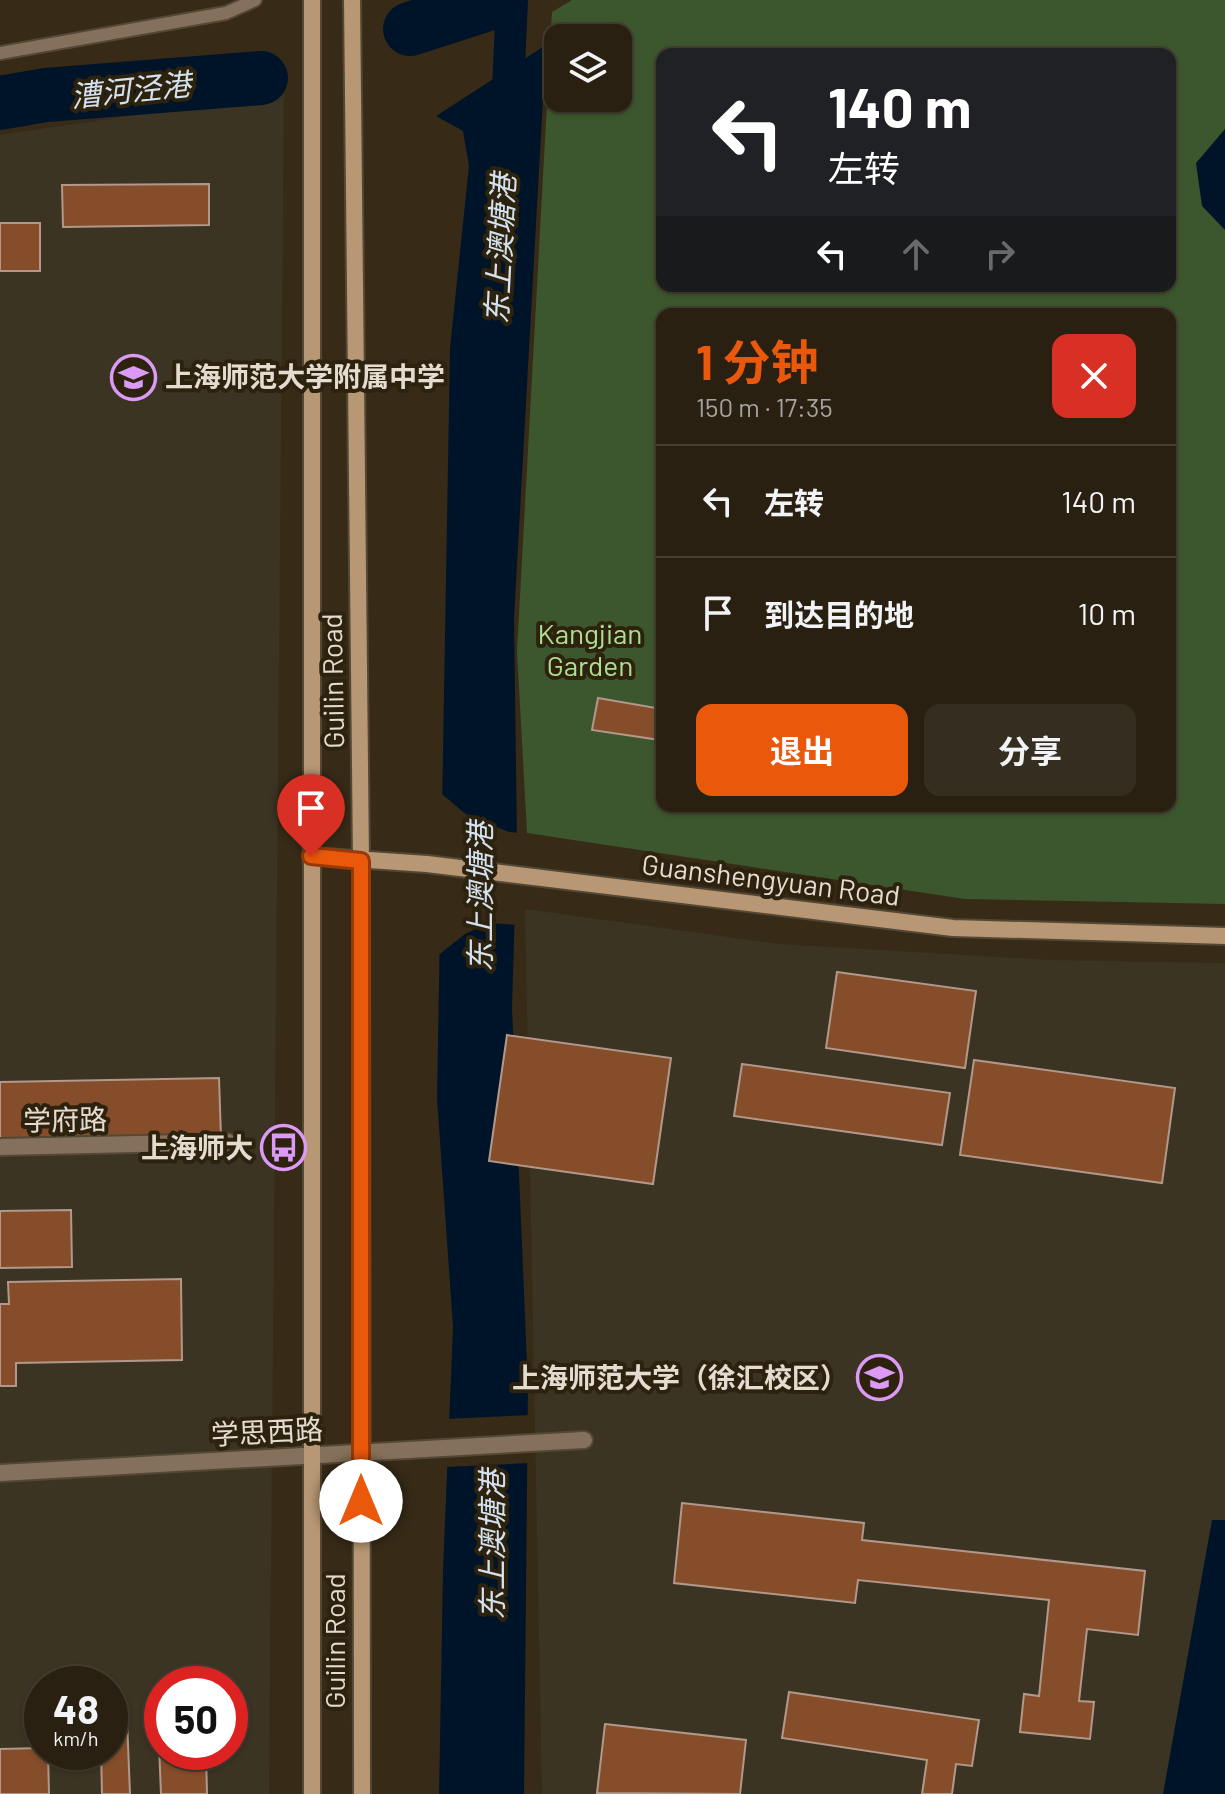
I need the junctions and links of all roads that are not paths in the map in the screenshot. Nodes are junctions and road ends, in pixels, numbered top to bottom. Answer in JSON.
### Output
{"nodes":[{"id":1,"x":255,"y":0,"type":"edge"},
{"id":2,"x":312,"y":0,"type":"edge"},
{"id":3,"x":352,"y":0,"type":"edge"},
{"id":4,"x":0,"y":53,"type":"edge"},
{"id":5,"x":311,"y":856,"type":"junction"},
{"id":6,"x":361,"y":861,"type":"junction"},
{"id":7,"x":1225,"y":936,"type":"edge"},
{"id":8,"x":228,"y":1142,"type":"dead end"},
{"id":9,"x":0,"y":1147,"type":"edge"},
{"id":10,"x":584,"y":1440,"type":"dead end"},
{"id":11,"x":361,"y":1452,"type":"junction"},
{"id":12,"x":312,"y":1455,"type":"junction"},
{"id":13,"x":0,"y":1473,"type":"edge"},
{"id":14,"x":312,"y":1794,"type":"edge"},
{"id":15,"x":362,"y":1794,"type":"edge"}],
"edges":[{"from":1,"to":4,"type":"lane"},
{"from":2,"to":5,"type":"main road","name":"Guilin Road"},
{"from":3,"to":6,"type":"main road","name":"Guilin Road"},
{"from":5,"to":6,"type":"main road","name":"Guanshengyuan Road"},
{"from":5,"to":12,"type":"main road","name":"Guilin Road"},
{"from":6,"to":7,"type":"main road","name":"Guanshengyuan Road"},
{"from":6,"to":11,"type":"main road","name":"Guilin Road"},
{"from":8,"to":9,"type":"street","name":"学府路"},
{"from":10,"to":11,"type":"street","name":"学思西路"},
{"from":11,"to":12,"type":"street","name":"学思西路"},
{"from":11,"to":15,"type":"main road","name":"Guilin Road"},
{"from":12,"to":13,"type":"street","name":"学思西路"},
{"from":12,"to":14,"type":"main road","name":"Guilin Road"}]}
